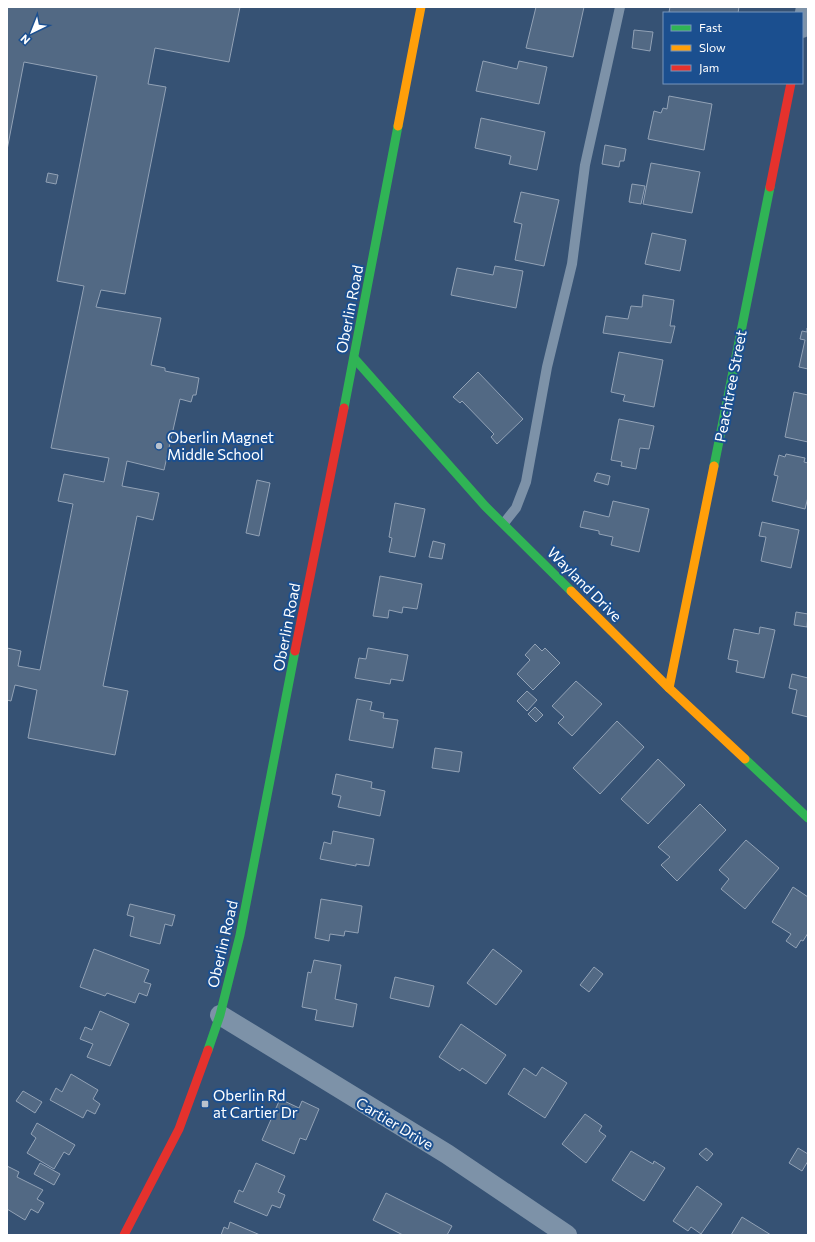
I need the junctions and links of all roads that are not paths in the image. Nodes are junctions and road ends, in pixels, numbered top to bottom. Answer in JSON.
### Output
{"nodes":[{"id":1,"x":421,"y":7,"type":"edge"},
{"id":2,"x":620,"y":7,"type":"edge"},
{"id":3,"x":806,"y":7,"type":"edge"},
{"id":4,"x":803,"y":23,"type":"edge"},
{"id":5,"x":791,"y":84,"type":"edge"},
{"id":6,"x":354,"y":358,"type":"junction"},
{"id":7,"x":504,"y":523,"type":"junction"},
{"id":8,"x":669,"y":688,"type":"junction"},
{"id":9,"x":808,"y":818,"type":"edge"},
{"id":10,"x":220,"y":1015,"type":"junction"},
{"id":11,"x":124,"y":1235,"type":"edge"},
{"id":12,"x":567,"y":1235,"type":"edge"}],
"edges":[{"from":1,"to":6,"type":"main road","name":"Oberlin Road"},
{"from":2,"to":7,"type":"lane"},
{"from":3,"to":4,"type":"street"},
{"from":5,"to":8,"type":"main road","name":"Peachtree Street"},
{"from":6,"to":7,"type":"main road","name":"Wayland Drive"},
{"from":6,"to":10,"type":"main road","name":"Oberlin Road"},
{"from":7,"to":8,"type":"main road","name":"Wayland Drive"},
{"from":8,"to":9,"type":"main road","name":"Wayland Drive"},
{"from":10,"to":11,"type":"main road","name":"Oberlin Road"},
{"from":10,"to":12,"type":"street","name":"Cartier Drive"}]}
